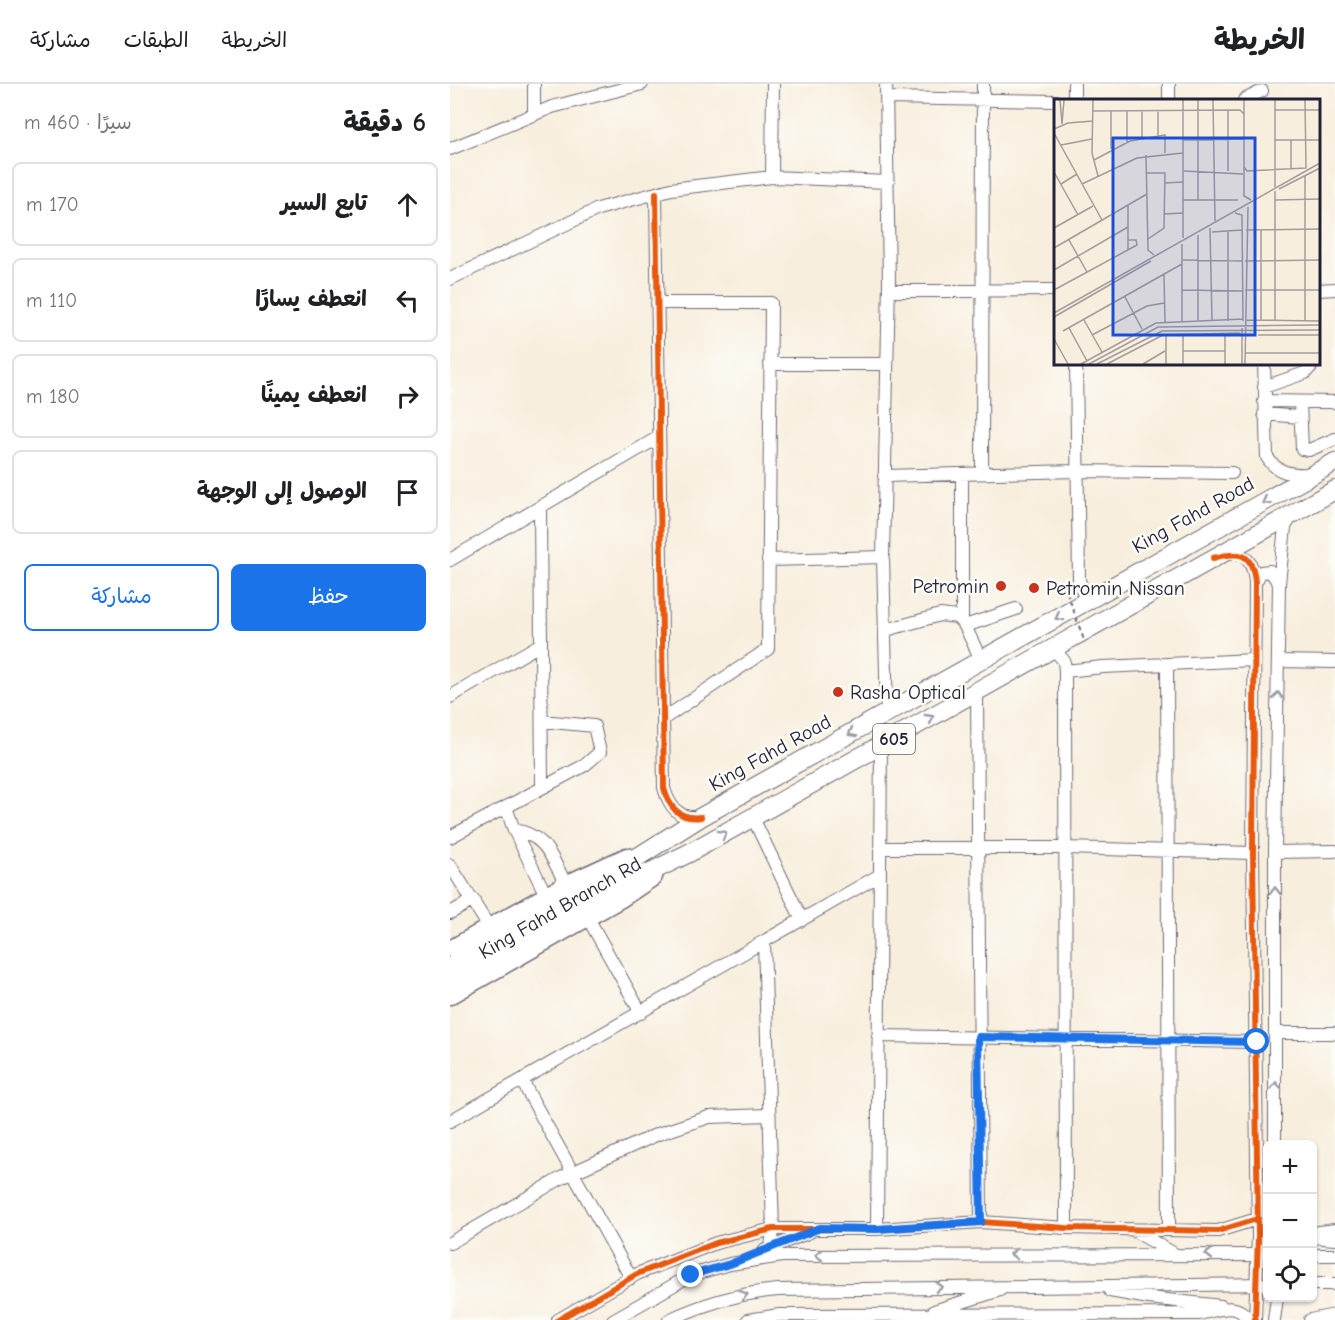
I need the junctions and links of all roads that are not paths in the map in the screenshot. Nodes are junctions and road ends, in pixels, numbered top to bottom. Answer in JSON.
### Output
{"nodes":[{"id":1,"x":534,"y":84,"type":"edge"},
{"id":2,"x":772,"y":84,"type":"edge"},
{"id":3,"x":886,"y":84,"type":"edge"},
{"id":4,"x":983,"y":84,"type":"edge"},
{"id":5,"x":635,"y":85,"type":"edge"},
{"id":6,"x":1262,"y":92,"type":"edge"},
{"id":7,"x":886,"y":98,"type":"junction"},
{"id":8,"x":1247,"y":99,"type":"edge"},
{"id":9,"x":983,"y":101,"type":"junction"},
{"id":10,"x":1054,"y":101,"type":"edge"},
{"id":11,"x":534,"y":115,"type":"junction"},
{"id":12,"x":450,"y":149,"type":"edge"},
{"id":13,"x":772,"y":177,"type":"junction"},
{"id":14,"x":888,"y":182,"type":"junction"},
{"id":15,"x":656,"y":193,"type":"junction"},
{"id":16,"x":450,"y":279,"type":"edge"},
{"id":17,"x":1335,"y":289,"type":"edge"},
{"id":18,"x":982,"y":290,"type":"junction"},
{"id":19,"x":1054,"y":290,"type":"edge"},
{"id":20,"x":1320,"y":290,"type":"edge"},
{"id":21,"x":889,"y":291,"type":"junction"},
{"id":22,"x":657,"y":303,"type":"junction"},
{"id":23,"x":770,"y":364,"type":"junction"},
{"id":24,"x":887,"y":364,"type":"junction"},
{"id":25,"x":1076,"y":364,"type":"edge"},
{"id":26,"x":1264,"y":364,"type":"edge"},
{"id":27,"x":1313,"y":364,"type":"edge"},
{"id":28,"x":1264,"y":387,"type":"junction"},
{"id":29,"x":1300,"y":402,"type":"junction"},
{"id":30,"x":1335,"y":402,"type":"edge"},
{"id":31,"x":1264,"y":407,"type":"junction"},
{"id":32,"x":1300,"y":417,"type":"junction"},
{"id":33,"x":659,"y":437,"type":"junction"},
{"id":34,"x":1335,"y":439,"type":"edge"},
{"id":35,"x":1335,"y":462,"type":"edge"},
{"id":36,"x":1076,"y":471,"type":"junction"},
{"id":37,"x":982,"y":473,"type":"junction"},
{"id":38,"x":1232,"y":473,"type":"dead end"},
{"id":39,"x":962,"y":474,"type":"junction"},
{"id":40,"x":1314,"y":474,"type":"junction"},
{"id":41,"x":884,"y":476,"type":"junction"},
{"id":42,"x":1335,"y":490,"type":"edge"},
{"id":43,"x":540,"y":507,"type":"junction"},
{"id":44,"x":1292,"y":514,"type":"junction"},
{"id":45,"x":883,"y":557,"type":"junction"},
{"id":46,"x":1213,"y":558,"type":"junction"},
{"id":47,"x":450,"y":560,"type":"edge"},
{"id":48,"x":768,"y":560,"type":"junction"},
{"id":49,"x":1255,"y":583,"type":"junction"},
{"id":50,"x":1279,"y":583,"type":"junction"},
{"id":51,"x":1086,"y":602,"type":"junction"},
{"id":52,"x":1016,"y":609,"type":"dead end"},
{"id":53,"x":963,"y":623,"type":"junction"},
{"id":54,"x":886,"y":630,"type":"junction"},
{"id":55,"x":541,"y":644,"type":"junction"},
{"id":56,"x":1053,"y":648,"type":"junction"},
{"id":57,"x":981,"y":660,"type":"junction"},
{"id":58,"x":1254,"y":660,"type":"junction"},
{"id":59,"x":1278,"y":661,"type":"junction"},
{"id":60,"x":1335,"y":662,"type":"edge"},
{"id":61,"x":1167,"y":665,"type":"junction"},
{"id":62,"x":1065,"y":671,"type":"junction"},
{"id":63,"x":977,"y":691,"type":"junction"},
{"id":64,"x":450,"y":697,"type":"edge"},
{"id":65,"x":886,"y":714,"type":"junction"},
{"id":66,"x":663,"y":719,"type":"junction"},
{"id":67,"x":542,"y":722,"type":"junction"},
{"id":68,"x":881,"y":746,"type":"junction"},
{"id":69,"x":542,"y":788,"type":"junction"},
{"id":70,"x":506,"y":807,"type":"junction"},
{"id":71,"x":701,"y":817,"type":"junction"},
{"id":72,"x":753,"y":818,"type":"junction"},
{"id":73,"x":514,"y":830,"type":"junction"},
{"id":74,"x":450,"y":837,"type":"edge"},
{"id":75,"x":656,"y":843,"type":"junction"},
{"id":76,"x":882,"y":848,"type":"junction"},
{"id":77,"x":977,"y":848,"type":"junction"},
{"id":78,"x":1064,"y":848,"type":"junction"},
{"id":79,"x":1167,"y":850,"type":"junction"},
{"id":80,"x":1335,"y":851,"type":"edge"},
{"id":81,"x":1275,"y":852,"type":"junction"},
{"id":82,"x":689,"y":854,"type":"junction"},
{"id":83,"x":1253,"y":854,"type":"junction"},
{"id":84,"x":450,"y":865,"type":"edge"},
{"id":85,"x":878,"y":876,"type":"junction"},
{"id":86,"x":566,"y":884,"type":"junction"},
{"id":87,"x":546,"y":895,"type":"junction"},
{"id":88,"x":474,"y":900,"type":"junction"},
{"id":89,"x":450,"y":913,"type":"edge"},
{"id":90,"x":588,"y":918,"type":"junction"},
{"id":91,"x":802,"y":920,"type":"junction"},
{"id":92,"x":489,"y":927,"type":"junction"},
{"id":93,"x":764,"y":942,"type":"junction"},
{"id":94,"x":450,"y":949,"type":"edge"},
{"id":95,"x":450,"y":967,"type":"edge"},
{"id":96,"x":450,"y":982,"type":"edge"},
{"id":97,"x":450,"y":996,"type":"edge"},
{"id":98,"x":641,"y":1013,"type":"junction"},
{"id":99,"x":1335,"y":1032,"type":"edge"},
{"id":100,"x":1276,"y":1033,"type":"junction"},
{"id":101,"x":878,"y":1036,"type":"junction"},
{"id":102,"x":978,"y":1037,"type":"junction"},
{"id":103,"x":1065,"y":1038,"type":"junction"},
{"id":104,"x":1169,"y":1039,"type":"junction"},
{"id":105,"x":1257,"y":1042,"type":"junction"},
{"id":106,"x":522,"y":1081,"type":"junction"},
{"id":107,"x":769,"y":1115,"type":"junction"},
{"id":108,"x":450,"y":1121,"type":"edge"},
{"id":109,"x":1275,"y":1140,"type":"edge"},
{"id":110,"x":573,"y":1173,"type":"junction"},
{"id":111,"x":1257,"y":1219,"type":"junction"},
{"id":112,"x":981,"y":1222,"type":"junction"},
{"id":113,"x":820,"y":1228,"type":"junction"},
{"id":114,"x":1066,"y":1228,"type":"junction"},
{"id":115,"x":1169,"y":1228,"type":"junction"},
{"id":116,"x":773,"y":1229,"type":"junction"},
{"id":117,"x":877,"y":1229,"type":"junction"},
{"id":118,"x":1131,"y":1229,"type":"junction"},
{"id":119,"x":1335,"y":1230,"type":"edge"},
{"id":120,"x":1317,"y":1234,"type":"edge"},
{"id":121,"x":1317,"y":1236,"type":"edge"},
{"id":122,"x":1335,"y":1239,"type":"edge"},
{"id":123,"x":450,"y":1243,"type":"edge"},
{"id":124,"x":771,"y":1248,"type":"junction"},
{"id":125,"x":1174,"y":1254,"type":"junction"},
{"id":126,"x":1262,"y":1254,"type":"edge"},
{"id":127,"x":1317,"y":1255,"type":"edge"},
{"id":128,"x":1335,"y":1255,"type":"edge"},
{"id":129,"x":730,"y":1264,"type":"junction"},
{"id":130,"x":630,"y":1278,"type":"junction"},
{"id":131,"x":1262,"y":1284,"type":"edge"},
{"id":132,"x":1317,"y":1284,"type":"edge"},
{"id":133,"x":1335,"y":1284,"type":"edge"},
{"id":134,"x":1083,"y":1285,"type":"junction"},
{"id":135,"x":1012,"y":1287,"type":"junction"},
{"id":136,"x":1276,"y":1302,"type":"edge"},
{"id":137,"x":1233,"y":1307,"type":"junction"},
{"id":138,"x":921,"y":1315,"type":"junction"},
{"id":139,"x":1335,"y":1315,"type":"edge"},
{"id":140,"x":1149,"y":1317,"type":"edge"},
{"id":141,"x":779,"y":1318,"type":"edge"},
{"id":142,"x":887,"y":1318,"type":"edge"},
{"id":143,"x":558,"y":1320,"type":"edge"},
{"id":144,"x":613,"y":1320,"type":"edge"},
{"id":145,"x":669,"y":1320,"type":"edge"},
{"id":146,"x":748,"y":1320,"type":"edge"},
{"id":147,"x":1248,"y":1320,"type":"edge"},
{"id":148,"x":1255,"y":1320,"type":"edge"},
{"id":149,"x":1274,"y":1320,"type":"edge"},
{"id":150,"x":1310,"y":1320,"type":"edge"}],
"edges":[{"from":1,"to":11,"type":"street"},
{"from":2,"to":13,"type":"street"},
{"from":3,"to":7,"type":"street"},
{"from":4,"to":9,"type":"street"},
{"from":5,"to":11,"type":"street"},
{"from":6,"to":8,"type":"street"},
{"from":7,"to":9,"type":"street"},
{"from":7,"to":14,"type":"street"},
{"from":9,"to":10,"type":"street"},
{"from":9,"to":18,"type":"street"},
{"from":11,"to":12,"type":"street"},
{"from":13,"to":14,"type":"street"},
{"from":13,"to":15,"type":"street"},
{"from":14,"to":21,"type":"street"},
{"from":15,"to":16,"type":"street"},
{"from":15,"to":22,"type":"street"},
{"from":17,"to":20,"type":"street"},
{"from":18,"to":19,"type":"street"},
{"from":18,"to":21,"type":"street"},
{"from":18,"to":37,"type":"street"},
{"from":21,"to":24,"type":"street"},
{"from":22,"to":23,"type":"street"},
{"from":22,"to":33,"type":"street"},
{"from":23,"to":24,"type":"street"},
{"from":23,"to":48,"type":"street"},
{"from":24,"to":41,"type":"street"},
{"from":25,"to":36,"type":"street"},
{"from":26,"to":28,"type":"street"},
{"from":27,"to":28,"type":"street"},
{"from":28,"to":31,"type":"street"},
{"from":29,"to":30,"type":"street"},
{"from":29,"to":31,"type":"street"},
{"from":29,"to":32,"type":"street"},
{"from":31,"to":32,"type":"street"},
{"from":31,"to":40,"type":"street"},
{"from":32,"to":34,"type":"street"},
{"from":33,"to":43,"type":"street"},
{"from":33,"to":66,"type":"street"},
{"from":35,"to":40,"type":"highway","name":"King Fahd Road","number":"605"},
{"from":36,"to":37,"type":"street"},
{"from":36,"to":38,"type":"street"},
{"from":36,"to":51,"type":"street"},
{"from":37,"to":39,"type":"street"},
{"from":39,"to":41,"type":"street"},
{"from":39,"to":53,"type":"street"},
{"from":40,"to":51,"type":"highway","name":"King Fahd Road","number":"605","one_way":true},
{"from":41,"to":45,"type":"street"},
{"from":42,"to":44,"type":"highway","number":"605"},
{"from":43,"to":47,"type":"street"},
{"from":43,"to":55,"type":"street"},
{"from":44,"to":46,"type":"highway","number":"605"},
{"from":44,"to":50,"type":"street"},
{"from":45,"to":48,"type":"street"},
{"from":45,"to":54,"type":"street"},
{"from":46,"to":49,"type":"street"},
{"from":46,"to":56,"type":"highway","number":"605"},
{"from":48,"to":66,"type":"street"},
{"from":49,"to":50,"type":"street"},
{"from":49,"to":58,"type":"street"},
{"from":50,"to":59,"type":"street"},
{"from":51,"to":57,"type":"highway","name":"King Fahd Road","number":"605","one_way":true},
{"from":52,"to":53,"type":"street"},
{"from":53,"to":54,"type":"street"},
{"from":53,"to":57,"type":"street"},
{"from":54,"to":65,"type":"street"},
{"from":55,"to":64,"type":"street"},
{"from":55,"to":67,"type":"street"},
{"from":56,"to":62,"type":"street"},
{"from":56,"to":63,"type":"highway","number":"605"},
{"from":57,"to":65,"type":"highway","name":"King Fahd Road","number":"605"},
{"from":58,"to":61,"type":"street"},
{"from":58,"to":83,"type":"street"},
{"from":59,"to":60,"type":"street"},
{"from":81,"to":59,"type":"street","one_way":true},
{"from":61,"to":62,"type":"street"},
{"from":61,"to":79,"type":"street"},
{"from":62,"to":78,"type":"street"},
{"from":68,"to":63,"type":"highway","number":"605","one_way":true},
{"from":63,"to":77,"type":"street"},
{"from":65,"to":71,"type":"highway","name":"King Fahd Road","number":"605","one_way":true},
{"from":66,"to":71,"type":"street"},
{"from":67,"to":69,"type":"street"},
{"from":67,"to":69,"type":"street"},
{"from":68,"to":72,"type":"highway","number":"605"},
{"from":68,"to":76,"type":"street"},
{"from":69,"to":70,"type":"street"},
{"from":70,"to":73,"type":"street"},
{"from":70,"to":74,"type":"street"},
{"from":71,"to":75,"type":"highway","name":"King Fahd Road","number":"605"},
{"from":82,"to":72,"type":"highway","number":"605","one_way":true},
{"from":72,"to":91,"type":"street"},
{"from":73,"to":86,"type":"street"},
{"from":73,"to":87,"type":"street"},
{"from":75,"to":86,"type":"main road","name":"King Fahd Branch Rd"},
{"from":75,"to":95,"type":"highway","name":"King Fahd Road","number":"605"},
{"from":76,"to":77,"type":"street"},
{"from":76,"to":85,"type":"street"},
{"from":77,"to":78,"type":"street"},
{"from":77,"to":102,"type":"street"},
{"from":78,"to":79,"type":"street"},
{"from":78,"to":103,"type":"street"},
{"from":79,"to":83,"type":"street"},
{"from":79,"to":104,"type":"street"},
{"from":80,"to":81,"type":"street"},
{"from":100,"to":81,"type":"street","one_way":true},
{"from":82,"to":90,"type":"main road","name":"King Fahd Branch Rd"},
{"from":82,"to":96,"type":"highway","number":"605"},
{"from":83,"to":105,"type":"street"},
{"from":84,"to":88,"type":"street"},
{"from":85,"to":91,"type":"street"},
{"from":85,"to":101,"type":"street"},
{"from":86,"to":87,"type":"main road","name":"King Fahd Branch Rd"},
{"from":87,"to":92,"type":"main road","name":"King Fahd Branch Rd"},
{"from":88,"to":89,"type":"street"},
{"from":88,"to":92,"type":"street"},
{"from":90,"to":97,"type":"main road","name":"King Fahd Branch Rd"},
{"from":90,"to":98,"type":"street"},
{"from":91,"to":93,"type":"street"},
{"from":92,"to":94,"type":"main road","name":"King Fahd Branch Rd"},
{"from":93,"to":98,"type":"street"},
{"from":93,"to":107,"type":"street"},
{"from":98,"to":106,"type":"street"},
{"from":99,"to":100,"type":"street"},
{"from":109,"to":100,"type":"street","one_way":true},
{"from":101,"to":102,"type":"street"},
{"from":101,"to":117,"type":"street"},
{"from":102,"to":103,"type":"street"},
{"from":102,"to":112,"type":"street"},
{"from":103,"to":104,"type":"street"},
{"from":103,"to":114,"type":"street"},
{"from":104,"to":105,"type":"street"},
{"from":104,"to":115,"type":"street"},
{"from":105,"to":111,"type":"street"},
{"from":106,"to":108,"type":"street"},
{"from":106,"to":110,"type":"street"},
{"from":107,"to":110,"type":"street"},
{"from":107,"to":116,"type":"street"},
{"from":110,"to":123,"type":"street"},
{"from":110,"to":130,"type":"street"},
{"from":111,"to":115,"type":"street"},
{"from":111,"to":126,"type":"street"},
{"from":112,"to":114,"type":"street"},
{"from":112,"to":117,"type":"street"},
{"from":113,"to":116,"type":"street"},
{"from":113,"to":117,"type":"street"},
{"from":113,"to":124,"type":"street"},
{"from":114,"to":118,"type":"street"},
{"from":115,"to":118,"type":"street"},
{"from":116,"to":124,"type":"street"},
{"from":116,"to":130,"type":"street"},
{"from":118,"to":125,"type":"street"},
{"from":119,"to":120,"type":"street"},
{"from":121,"to":122,"type":"street"},
{"from":124,"to":129,"type":"street"},
{"from":126,"to":125,"type":"street","one_way":true},
{"from":125,"to":129,"type":"street","one_way":true},
{"from":126,"to":131,"type":"street"},
{"from":127,"to":128,"type":"street"},
{"from":129,"to":144,"type":"street"},
{"from":130,"to":143,"type":"street"},
{"from":131,"to":134,"type":"street"},
{"from":131,"to":148,"type":"street"},
{"from":132,"to":133,"type":"street"},
{"from":134,"to":135,"type":"street"},
{"from":134,"to":137,"type":"street"},
{"from":135,"to":138,"type":"street"},
{"from":145,"to":135,"type":"street","one_way":true},
{"from":136,"to":149,"type":"street"},
{"from":137,"to":140,"type":"street"},
{"from":137,"to":147,"type":"street"},
{"from":138,"to":140,"type":"street"},
{"from":138,"to":142,"type":"street"},
{"from":139,"to":150,"type":"street"},
{"from":141,"to":142,"type":"street"},
{"from":141,"to":146,"type":"street"}]}
